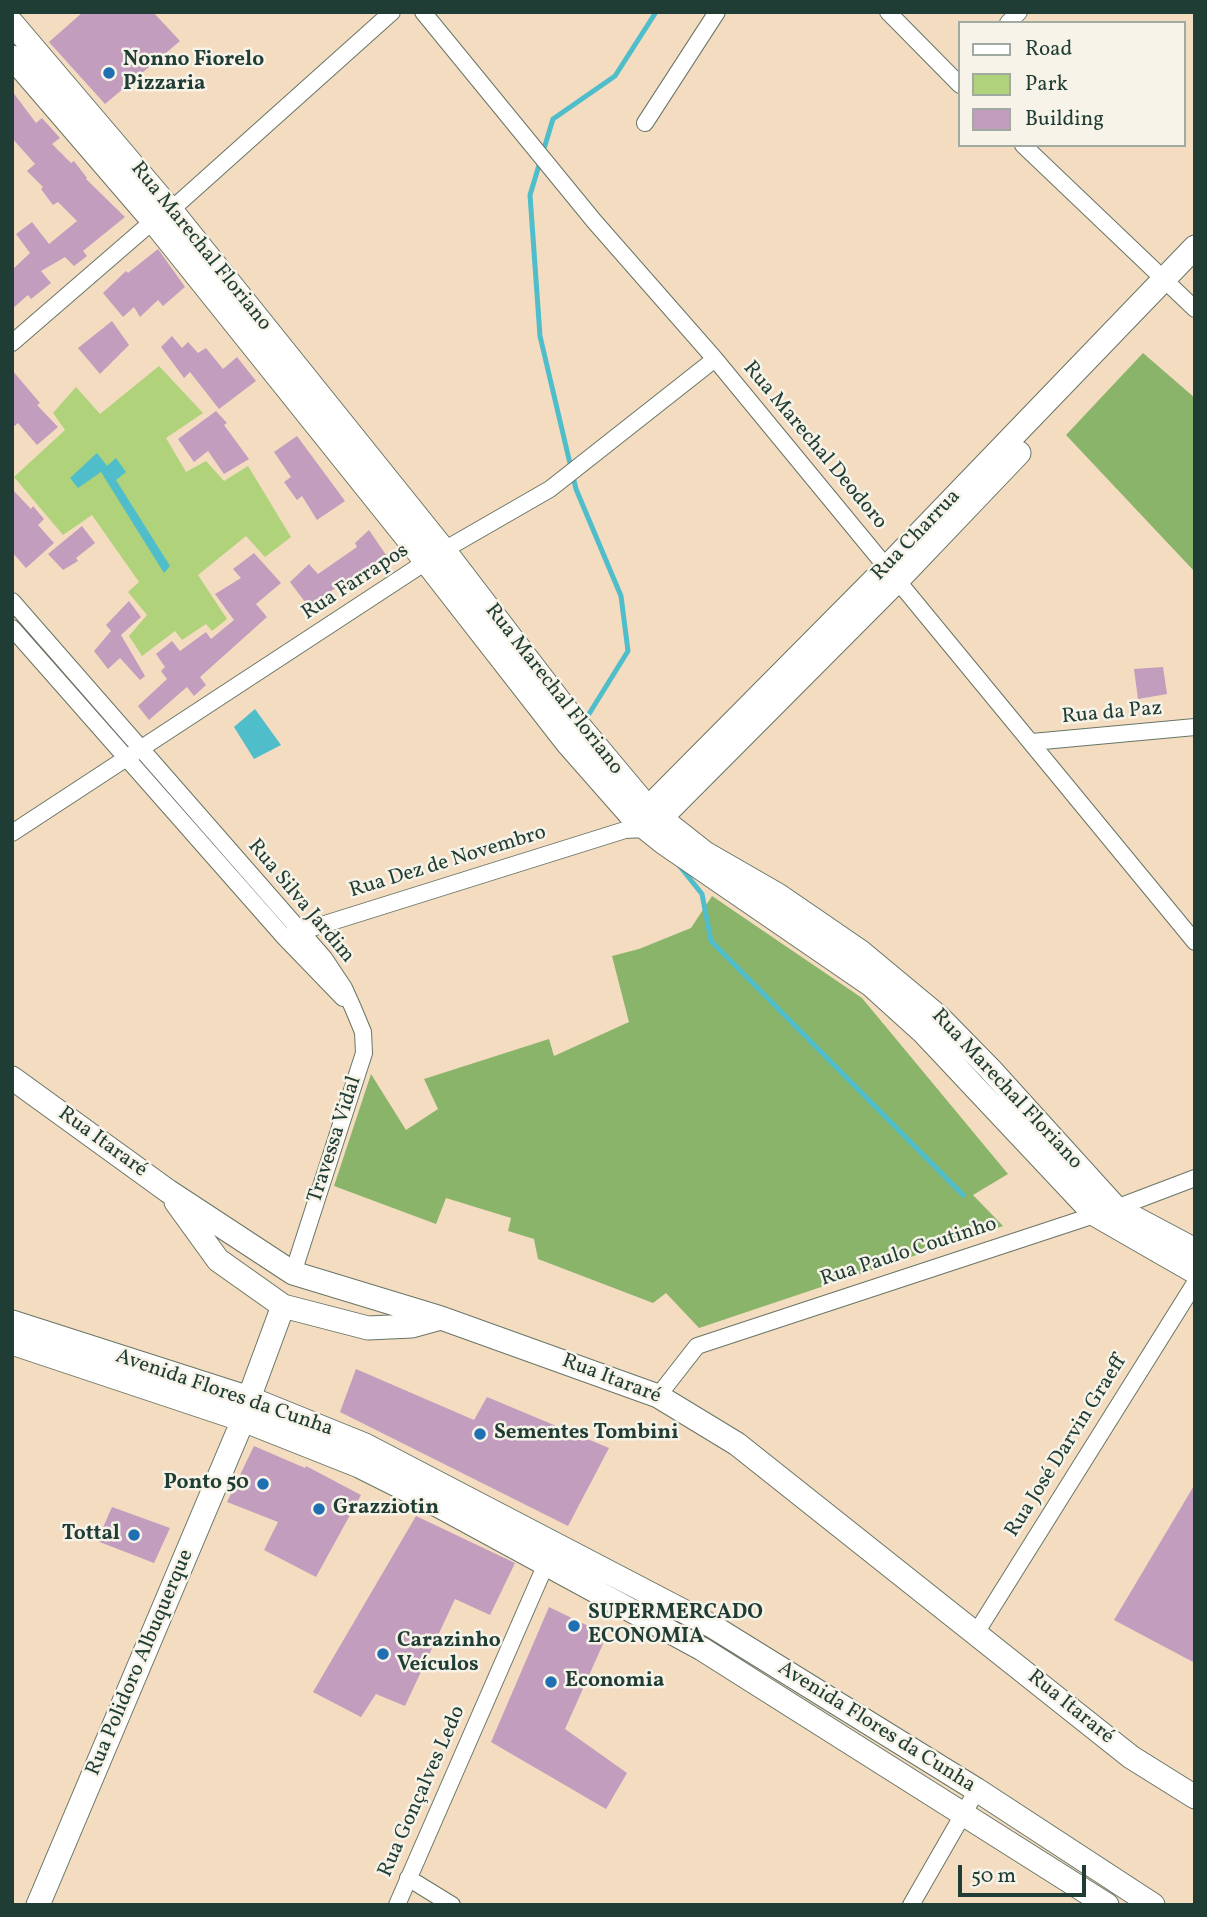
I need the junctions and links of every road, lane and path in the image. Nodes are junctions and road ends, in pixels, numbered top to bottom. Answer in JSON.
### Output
{"nodes":[{"id":1,"x":392,"y":12,"type":"edge"},
{"id":2,"x":423,"y":12,"type":"edge"},
{"id":3,"x":717,"y":12,"type":"edge"},
{"id":4,"x":888,"y":12,"type":"edge"},
{"id":5,"x":12,"y":23,"type":"edge"},
{"id":6,"x":12,"y":57,"type":"edge"},
{"id":7,"x":38,"y":70,"type":"junction"},
{"id":8,"x":957,"y":77,"type":"edge"},
{"id":9,"x":645,"y":123,"type":"dead end"},
{"id":10,"x":1025,"y":147,"type":"edge"},
{"id":11,"x":162,"y":216,"type":"junction"},
{"id":12,"x":1195,"y":247,"type":"edge"},
{"id":13,"x":1195,"y":269,"type":"edge"},
{"id":14,"x":1170,"y":284,"type":"junction"},
{"id":15,"x":1195,"y":309,"type":"edge"},
{"id":16,"x":12,"y":343,"type":"edge"},
{"id":17,"x":715,"y":359,"type":"junction"},
{"id":18,"x":435,"y":557,"type":"junction"},
{"id":19,"x":893,"y":574,"type":"junction"},
{"id":20,"x":13,"y":605,"type":"edge"},
{"id":21,"x":12,"y":628,"type":"edge"},
{"id":22,"x":1195,"y":727,"type":"edge"},
{"id":23,"x":1032,"y":742,"type":"junction"},
{"id":24,"x":141,"y":748,"type":"junction"},
{"id":25,"x":126,"y":758,"type":"junction"},
{"id":26,"x":642,"y":821,"type":"junction"},
{"id":27,"x":12,"y":833,"type":"edge"},
{"id":28,"x":211,"y":843,"type":"junction"},
{"id":29,"x":300,"y":931,"type":"junction"},
{"id":30,"x":285,"y":938,"type":"junction"},
{"id":31,"x":1195,"y":942,"type":"edge"},
{"id":32,"x":352,"y":1008,"type":"junction"},
{"id":33,"x":930,"y":1024,"type":"junction"},
{"id":34,"x":12,"y":1078,"type":"edge"},
{"id":35,"x":1195,"y":1178,"type":"edge"},
{"id":36,"x":168,"y":1191,"type":"junction"},
{"id":37,"x":1116,"y":1208,"type":"junction"},
{"id":38,"x":1094,"y":1214,"type":"junction"},
{"id":39,"x":1195,"y":1250,"type":"edge"},
{"id":40,"x":1195,"y":1272,"type":"edge"},
{"id":41,"x":293,"y":1273,"type":"junction"},
{"id":42,"x":1195,"y":1283,"type":"edge"},
{"id":43,"x":283,"y":1306,"type":"junction"},
{"id":44,"x":441,"y":1318,"type":"junction"},
{"id":45,"x":12,"y":1322,"type":"edge"},
{"id":46,"x":12,"y":1343,"type":"edge"},
{"id":47,"x":658,"y":1396,"type":"junction"},
{"id":48,"x":249,"y":1398,"type":"junction"},
{"id":49,"x":243,"y":1420,"type":"junction"},
{"id":50,"x":555,"y":1542,"type":"junction"},
{"id":51,"x":546,"y":1564,"type":"junction"},
{"id":52,"x":712,"y":1626,"type":"junction"},
{"id":53,"x":976,"y":1633,"type":"junction"},
{"id":54,"x":702,"y":1649,"type":"junction"},
{"id":55,"x":977,"y":1790,"type":"junction"},
{"id":56,"x":1195,"y":1797,"type":"edge"},
{"id":57,"x":963,"y":1814,"type":"junction"},
{"id":58,"x":408,"y":1878,"type":"junction"},
{"id":59,"x":38,"y":1905,"type":"edge"},
{"id":60,"x":397,"y":1905,"type":"edge"},
{"id":61,"x":452,"y":1905,"type":"edge"},
{"id":62,"x":911,"y":1905,"type":"edge"},
{"id":63,"x":1107,"y":1905,"type":"edge"},
{"id":64,"x":1153,"y":1905,"type":"edge"}],
"edges":[{"from":1,"to":11,"type":"street"},
{"from":2,"to":17,"type":"street","name":"Rua Marechal Deodoro"},
{"from":3,"to":9,"type":"street"},
{"from":4,"to":8,"type":"street"},
{"from":5,"to":7,"type":"street","name":"Rua Marechal Floriano"},
{"from":6,"to":7,"type":"street","name":"Rua Marechal Floriano"},
{"from":7,"to":11,"type":"street","name":"Rua Marechal Floriano"},
{"from":10,"to":14,"type":"street"},
{"from":11,"to":16,"type":"street"},
{"from":11,"to":18,"type":"street","name":"Rua Marechal Floriano"},
{"from":12,"to":14,"type":"street","name":"Rua Charrua"},
{"from":13,"to":14,"type":"street","name":"Rua Charrua"},
{"from":14,"to":15,"type":"street"},
{"from":14,"to":19,"type":"street","name":"Rua Charrua"},
{"from":17,"to":18,"type":"street","name":"Rua Farrapos"},
{"from":17,"to":19,"type":"street","name":"Rua Marechal Deodoro"},
{"from":18,"to":24,"type":"street","name":"Rua Farrapos"},
{"from":18,"to":26,"type":"street","name":"Rua Marechal Floriano"},
{"from":19,"to":23,"type":"street","name":"Rua Marechal Deodoro"},
{"from":19,"to":26,"type":"street","name":"Rua Charrua"},
{"from":20,"to":24,"type":"street","name":"Rua Silva Jardim"},
{"from":21,"to":25,"type":"street","name":"Rua Silva Jardim"},
{"from":22,"to":23,"type":"street","name":"Rua da Paz"},
{"from":23,"to":31,"type":"street","name":"Rua Marechal Deodoro"},
{"from":24,"to":25,"type":"street","name":"Rua Farrapos"},
{"from":24,"to":28,"type":"street","name":"Rua Silva Jardim"},
{"from":25,"to":27,"type":"street","name":"Rua Farrapos"},
{"from":25,"to":28,"type":"street","name":"Rua Silva Jardim"},
{"from":26,"to":29,"type":"street","name":"Rua Dez de Novembro"},
{"from":26,"to":33,"type":"street","name":"Rua Marechal Floriano"},
{"from":28,"to":29,"type":"street","name":"Rua Silva Jardim"},
{"from":28,"to":30,"type":"street","name":"Rua Silva Jardim"},
{"from":29,"to":30,"type":"street","name":"Rua Dez de Novembro"},
{"from":29,"to":32,"type":"street","name":"Rua Silva Jardim"},
{"from":30,"to":32,"type":"street","name":"Rua Silva Jardim"},
{"from":32,"to":41,"type":"street","name":"Travessa Vidal"},
{"from":33,"to":37,"type":"street","name":"Rua Marechal Floriano"},
{"from":33,"to":38,"type":"street","name":"Rua Marechal Floriano"},
{"from":34,"to":36,"type":"street","name":"Rua Itararé"},
{"from":35,"to":37,"type":"street","name":"Rua Paulo Coutinho"},
{"from":36,"to":41,"type":"street","name":"Rua Itararé"},
{"from":36,"to":43,"type":"street"},
{"from":37,"to":38,"type":"street","name":"Rua Paulo Coutinho"},
{"from":37,"to":39,"type":"street","name":"Rua Marechal Floriano"},
{"from":38,"to":40,"type":"street","name":"Rua Marechal Floriano"},
{"from":38,"to":47,"type":"street","name":"Rua Paulo Coutinho"},
{"from":41,"to":44,"type":"street","name":"Rua Itararé"},
{"from":42,"to":53,"type":"street","name":"Rua José Darvin Graeff"},
{"from":43,"to":44,"type":"street"},
{"from":43,"to":48,"type":"street"},
{"from":44,"to":47,"type":"street","name":"Rua Itararé"},
{"from":45,"to":48,"type":"street","name":"Avenida Flores da Cunha"},
{"from":46,"to":49,"type":"street","name":"Avenida Flores da Cunha"},
{"from":47,"to":53,"type":"street","name":"Rua Itararé"},
{"from":48,"to":49,"type":"street"},
{"from":48,"to":50,"type":"street","name":"Avenida Flores da Cunha"},
{"from":49,"to":51,"type":"street","name":"Avenida Flores da Cunha"},
{"from":49,"to":59,"type":"street","name":"Rua Polidoro Albuquerque"},
{"from":50,"to":51,"type":"street","name":"Rua Gonçalves Ledo"},
{"from":50,"to":52,"type":"street","name":"Avenida Flores da Cunha"},
{"from":51,"to":54,"type":"street","name":"Avenida Flores da Cunha"},
{"from":51,"to":58,"type":"street","name":"Rua Gonçalves Ledo"},
{"from":52,"to":54,"type":"street"},
{"from":52,"to":55,"type":"street","name":"Avenida Flores da Cunha"},
{"from":53,"to":56,"type":"street","name":"Rua Itararé"},
{"from":54,"to":57,"type":"street","name":"Avenida Flores da Cunha"},
{"from":55,"to":57,"type":"street"},
{"from":55,"to":64,"type":"street","name":"Avenida Flores da Cunha"},
{"from":57,"to":62,"type":"street"},
{"from":57,"to":63,"type":"street","name":"Avenida Flores da Cunha"},
{"from":58,"to":60,"type":"street","name":"Rua Gonçalves Ledo"},
{"from":58,"to":61,"type":"street"}]}
